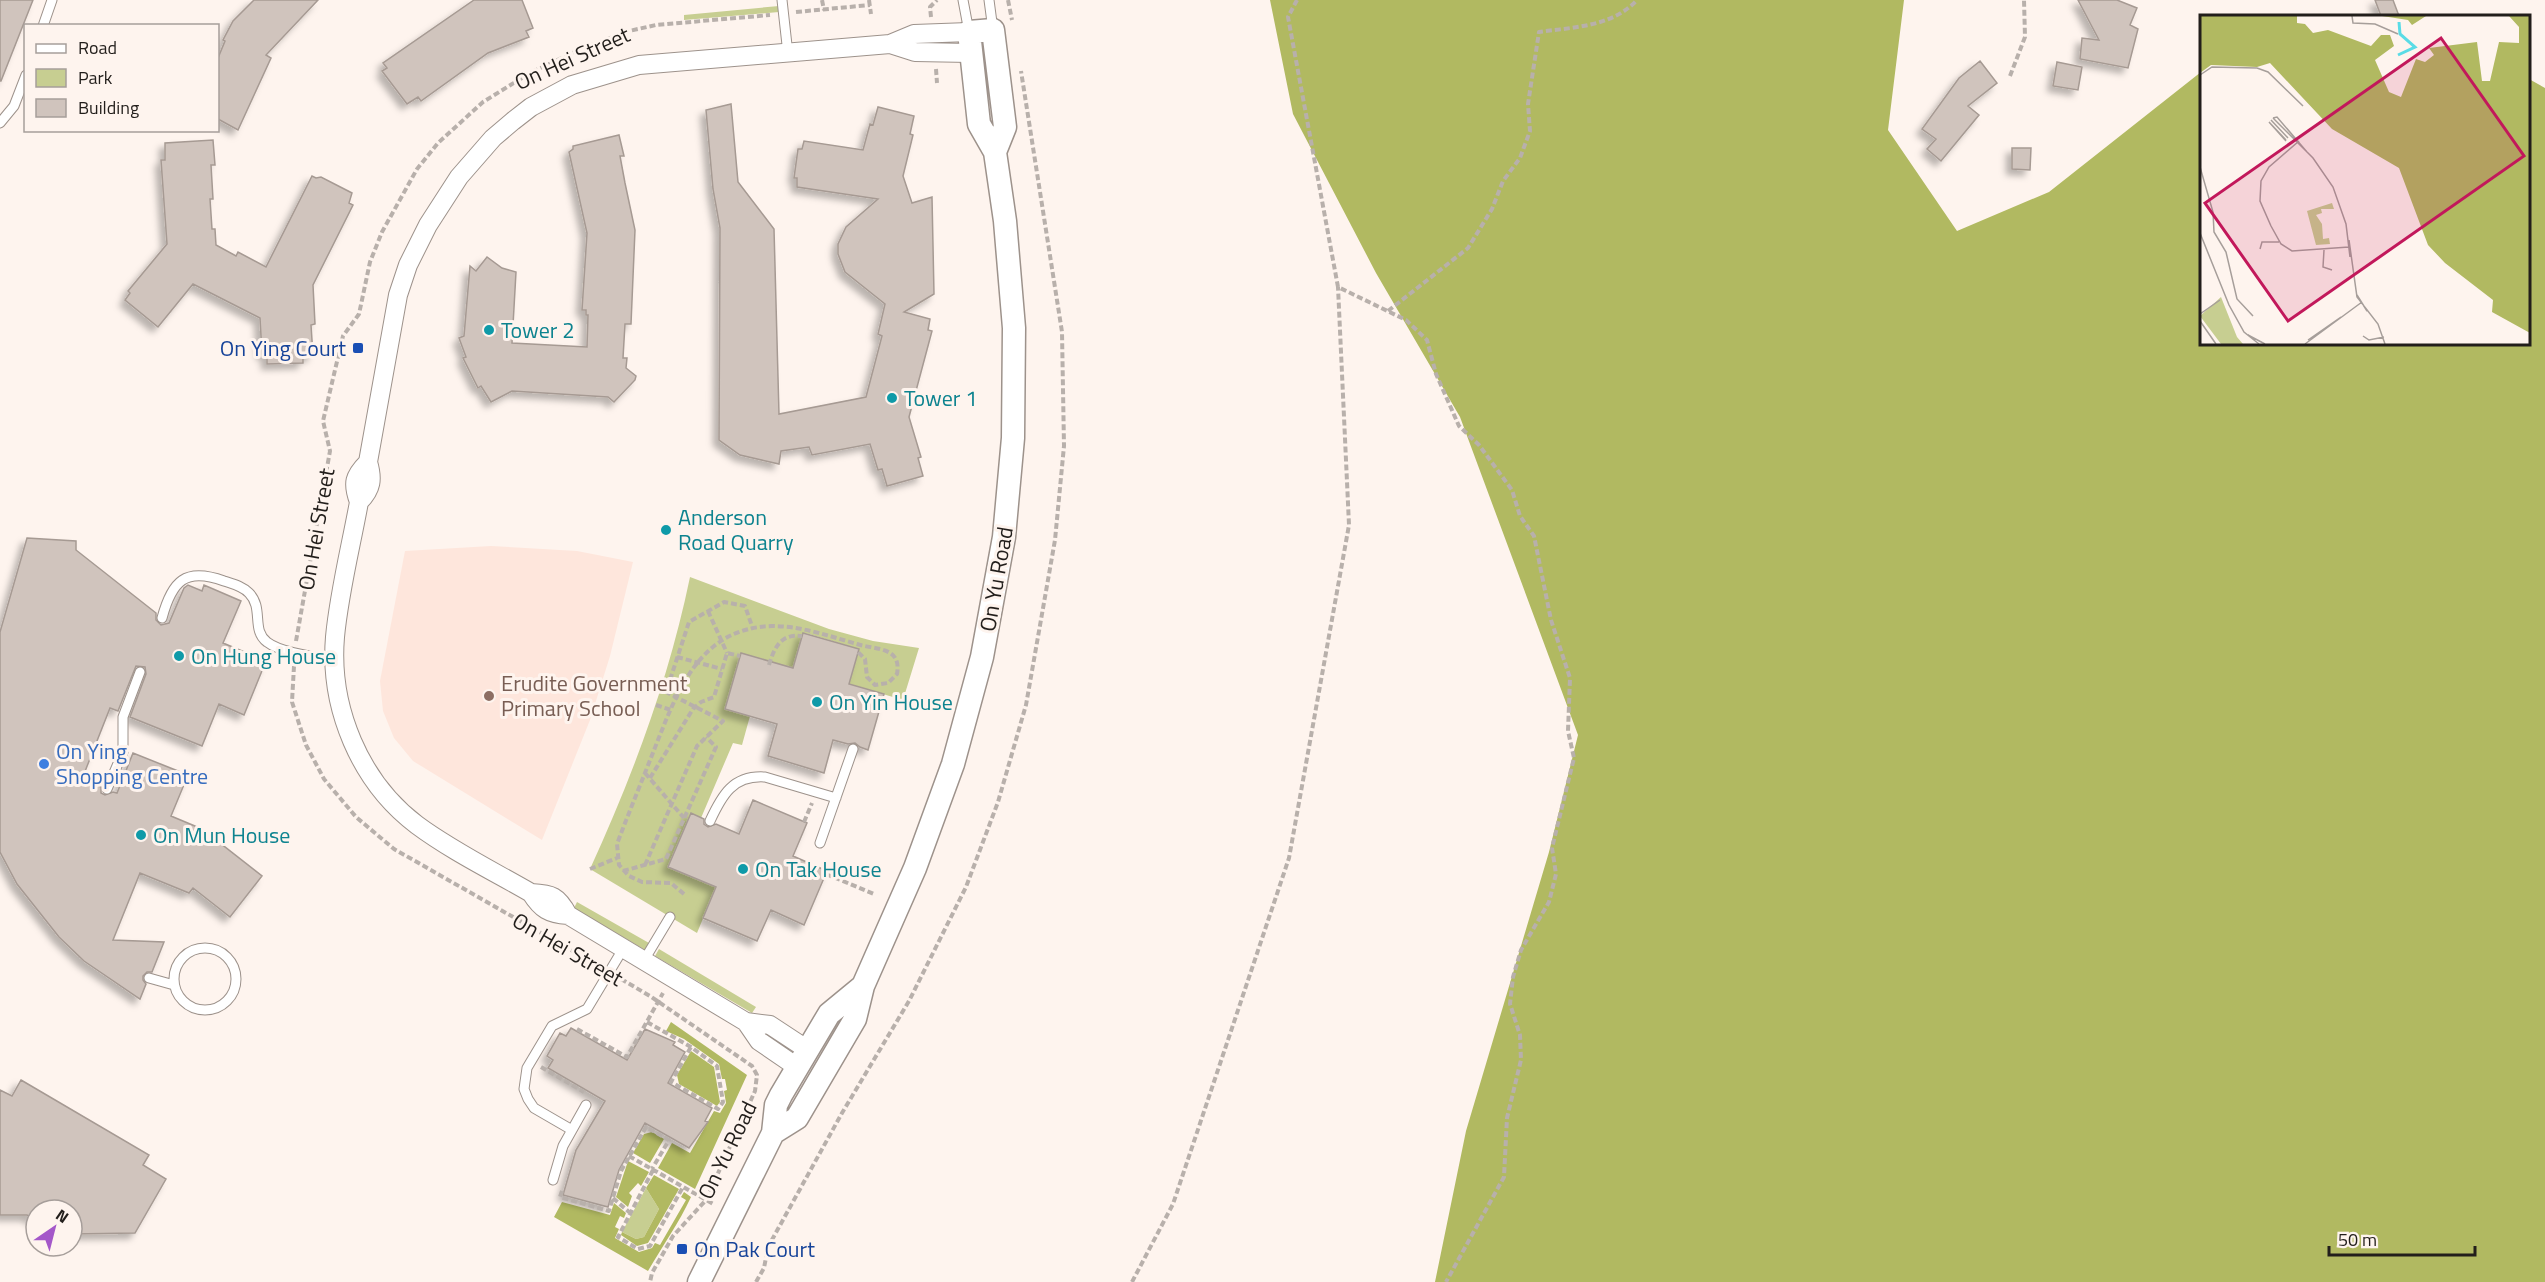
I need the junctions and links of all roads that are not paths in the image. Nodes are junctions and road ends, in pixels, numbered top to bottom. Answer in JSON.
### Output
{"nodes":[{"id":1,"x":52,"y":0,"type":"edge"},
{"id":2,"x":782,"y":0,"type":"edge"},
{"id":3,"x":963,"y":0,"type":"edge"},
{"id":4,"x":989,"y":0,"type":"edge"},
{"id":5,"x":44,"y":24,"type":"edge"},
{"id":6,"x":968,"y":33,"type":"junction"},
{"id":7,"x":994,"y":41,"type":"junction"},
{"id":8,"x":788,"y":54,"type":"junction"},
{"id":9,"x":24,"y":80,"type":"edge"},
{"id":10,"x":0,"y":123,"type":"edge"},
{"id":11,"x":995,"y":152,"type":"junction"},
{"id":12,"x":162,"y":618,"type":"dead end"},
{"id":13,"x":334,"y":660,"type":"junction"},
{"id":14,"x":140,"y":672,"type":"dead end"},
{"id":15,"x":853,"y":749,"type":"dead end"},
{"id":16,"x":107,"y":789,"type":"dead end"},
{"id":17,"x":836,"y":798,"type":"junction"},
{"id":18,"x":710,"y":821,"type":"dead end"},
{"id":19,"x":820,"y":843,"type":"dead end"},
{"id":20,"x":670,"y":917,"type":"dead end"},
{"id":21,"x":622,"y":949,"type":"junction"},
{"id":22,"x":643,"y":962,"type":"junction"},
{"id":23,"x":149,"y":978,"type":"dead end"},
{"id":24,"x":174,"y":985,"type":"junction"},
{"id":25,"x":863,"y":986,"type":"junction"},
{"id":26,"x":803,"y":1058,"type":"junction"},
{"id":27,"x":824,"y":1072,"type":"junction"},
{"id":28,"x":586,"y":1105,"type":"dead end"},
{"id":29,"x":572,"y":1130,"type":"junction"},
{"id":30,"x":773,"y":1132,"type":"junction"},
{"id":31,"x":553,"y":1180,"type":"dead end"},
{"id":32,"x":699,"y":1282,"type":"edge"}],
"edges":[{"from":1,"to":5,"type":"lane"},
{"from":2,"to":8,"type":"lane"},
{"from":3,"to":6,"type":"lane"},
{"from":4,"to":7,"type":"lane"},
{"from":6,"to":7,"type":"street"},
{"from":6,"to":8,"type":"street","name":"On Hei Street"},
{"from":6,"to":11,"type":"street","name":"On Yu Road"},
{"from":7,"to":11,"type":"street","name":"On Yu Road"},
{"from":8,"to":13,"type":"street","name":"On Hei Street"},
{"from":9,"to":10,"type":"lane"},
{"from":11,"to":25,"type":"street","name":"On Yu Road"},
{"from":12,"to":13,"type":"lane"},
{"from":13,"to":21,"type":"street","name":"On Hei Street"},
{"from":14,"to":16,"type":"lane"},
{"from":15,"to":17,"type":"lane"},
{"from":17,"to":18,"type":"lane"},
{"from":17,"to":19,"type":"lane"},
{"from":20,"to":22,"type":"lane"},
{"from":21,"to":22,"type":"street","name":"On Hei Street"},
{"from":21,"to":29,"type":"lane"},
{"from":22,"to":26,"type":"street","name":"On Hei Street"},
{"from":23,"to":24,"type":"lane"},
{"from":24,"to":24,"type":"lane"},
{"from":25,"to":26,"type":"street","name":"On Yu Road"},
{"from":25,"to":27,"type":"street","name":"On Yu Road"},
{"from":26,"to":27,"type":"street","name":"On Hei Street"},
{"from":26,"to":30,"type":"street","name":"On Yu Road"},
{"from":27,"to":30,"type":"street","name":"On Yu Road"},
{"from":28,"to":29,"type":"lane"},
{"from":29,"to":31,"type":"lane"},
{"from":30,"to":32,"type":"street","name":"On Yu Road"}]}
